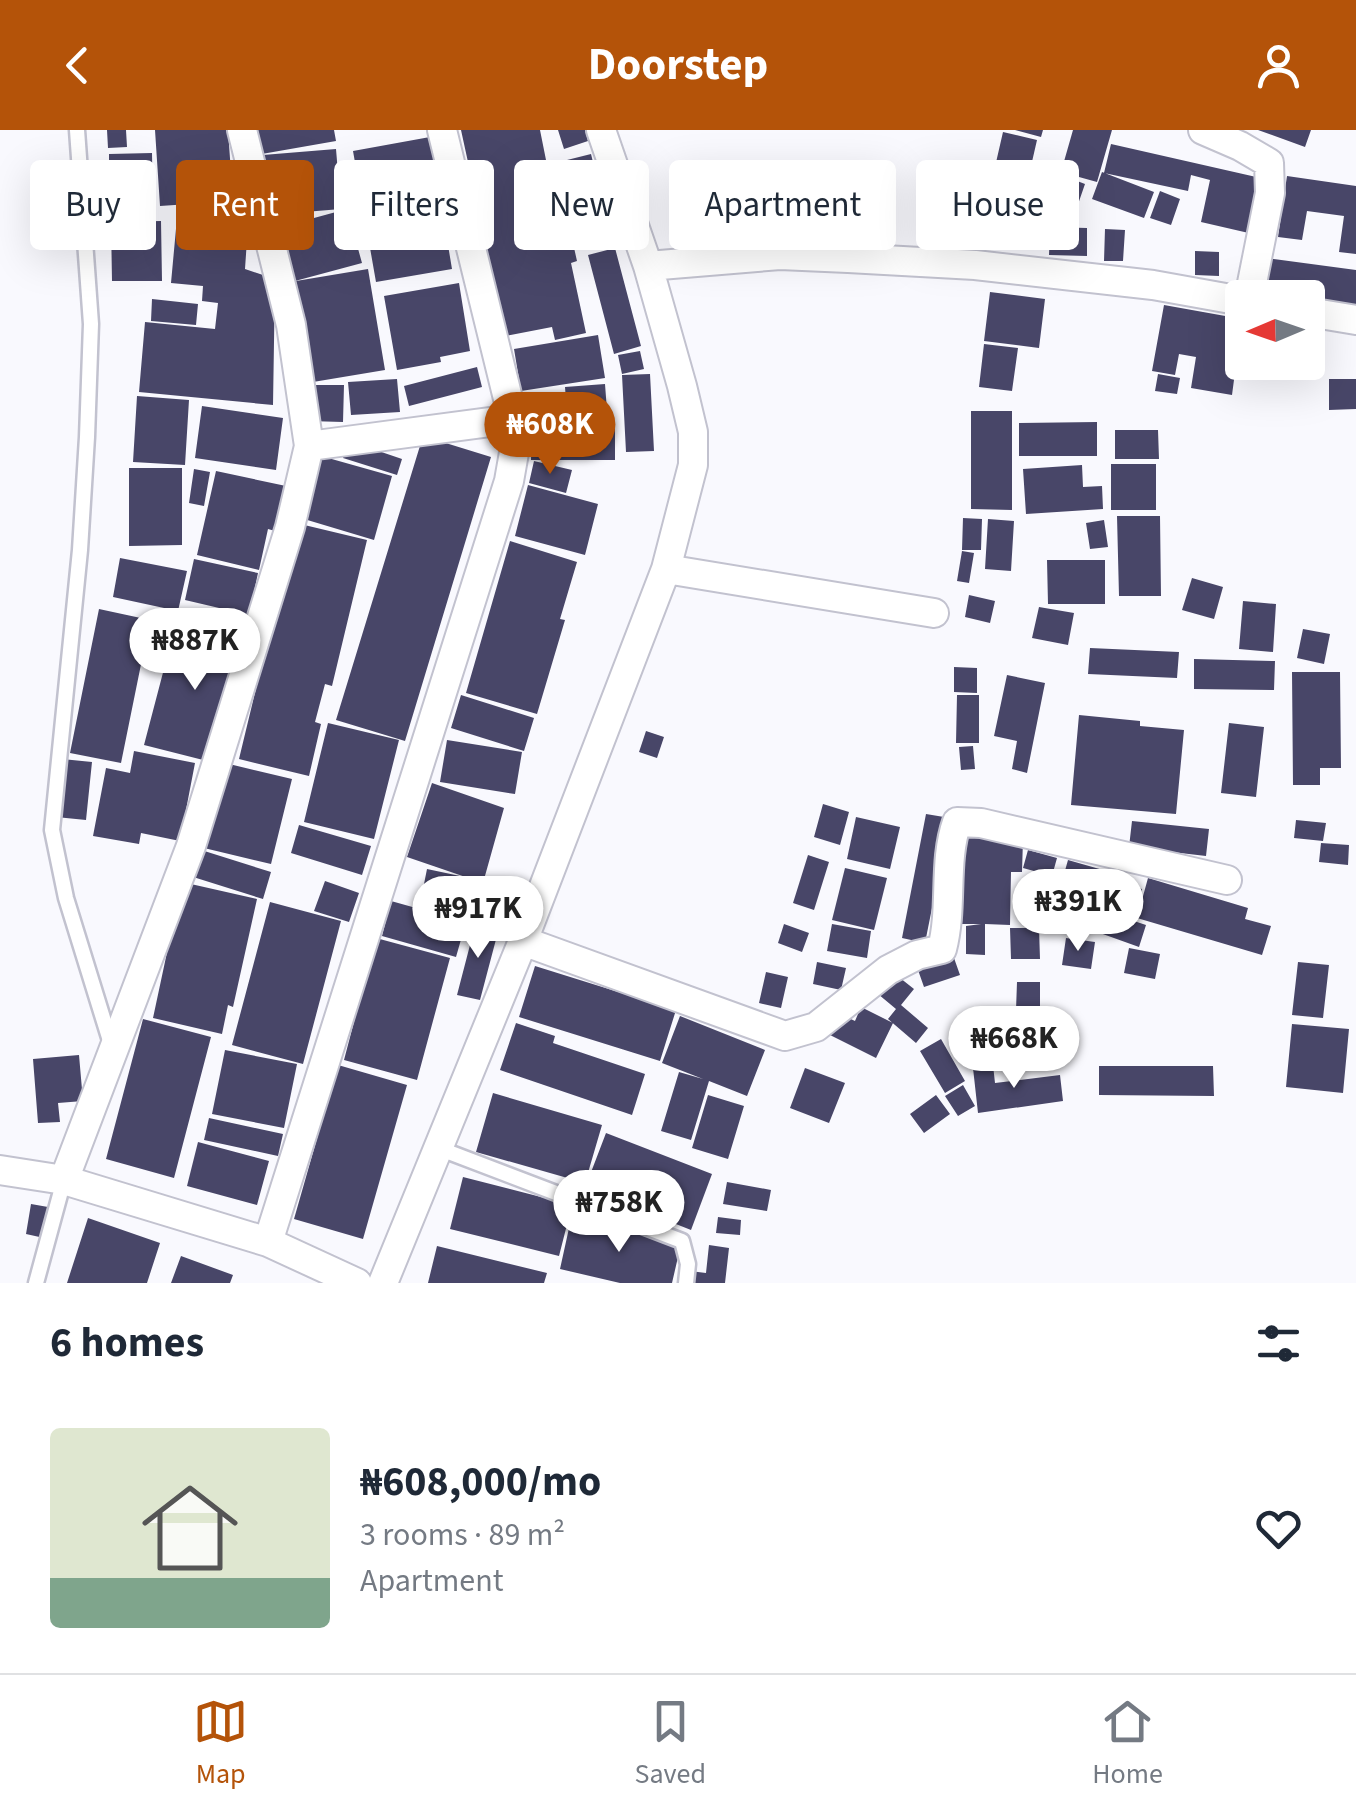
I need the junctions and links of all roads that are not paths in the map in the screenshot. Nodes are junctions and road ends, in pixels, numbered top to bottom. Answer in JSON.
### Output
{"nodes":[{"id":1,"x":77,"y":130,"type":"edge"},
{"id":2,"x":242,"y":130,"type":"edge"},
{"id":3,"x":442,"y":130,"type":"edge"},
{"id":4,"x":601,"y":130,"type":"edge"},
{"id":5,"x":1203,"y":130,"type":"edge"},
{"id":6,"x":648,"y":266,"type":"junction"},
{"id":7,"x":1250,"y":280,"type":"edge"},
{"id":8,"x":1225,"y":296,"type":"edge"},
{"id":9,"x":1325,"y":315,"type":"edge"},
{"id":10,"x":1356,"y":320,"type":"edge"},
{"id":11,"x":513,"y":419,"type":"junction"},
{"id":12,"x":309,"y":446,"type":"junction"},
{"id":13,"x":666,"y":569,"type":"junction"},
{"id":14,"x":934,"y":613,"type":"dead end"},
{"id":15,"x":1226,"y":880,"type":"dead end"},
{"id":16,"x":524,"y":942,"type":"junction"},
{"id":17,"x":114,"y":1052,"type":"junction"},
{"id":18,"x":438,"y":1148,"type":"junction"},
{"id":19,"x":0,"y":1170,"type":"edge"},
{"id":20,"x":64,"y":1180,"type":"junction"},
{"id":21,"x":268,"y":1242,"type":"junction"},
{"id":22,"x":36,"y":1283,"type":"edge"},
{"id":23,"x":358,"y":1283,"type":"edge"},
{"id":24,"x":383,"y":1283,"type":"edge"},
{"id":25,"x":686,"y":1283,"type":"edge"}],
"edges":[{"from":1,"to":17,"type":"lane"},
{"from":2,"to":12,"type":"street"},
{"from":3,"to":11,"type":"street"},
{"from":4,"to":6,"type":"street"},
{"from":5,"to":7,"type":"street"},
{"from":6,"to":8,"type":"street"},
{"from":6,"to":13,"type":"street"},
{"from":9,"to":10,"type":"street"},
{"from":11,"to":12,"type":"street"},
{"from":11,"to":21,"type":"street"},
{"from":12,"to":17,"type":"street"},
{"from":13,"to":14,"type":"street"},
{"from":13,"to":16,"type":"street"},
{"from":15,"to":16,"type":"street"},
{"from":16,"to":18,"type":"street"},
{"from":17,"to":20,"type":"street"},
{"from":18,"to":24,"type":"street"},
{"from":18,"to":25,"type":"lane"},
{"from":19,"to":20,"type":"street"},
{"from":20,"to":21,"type":"street"},
{"from":20,"to":22,"type":"lane"},
{"from":21,"to":23,"type":"street"}]}
